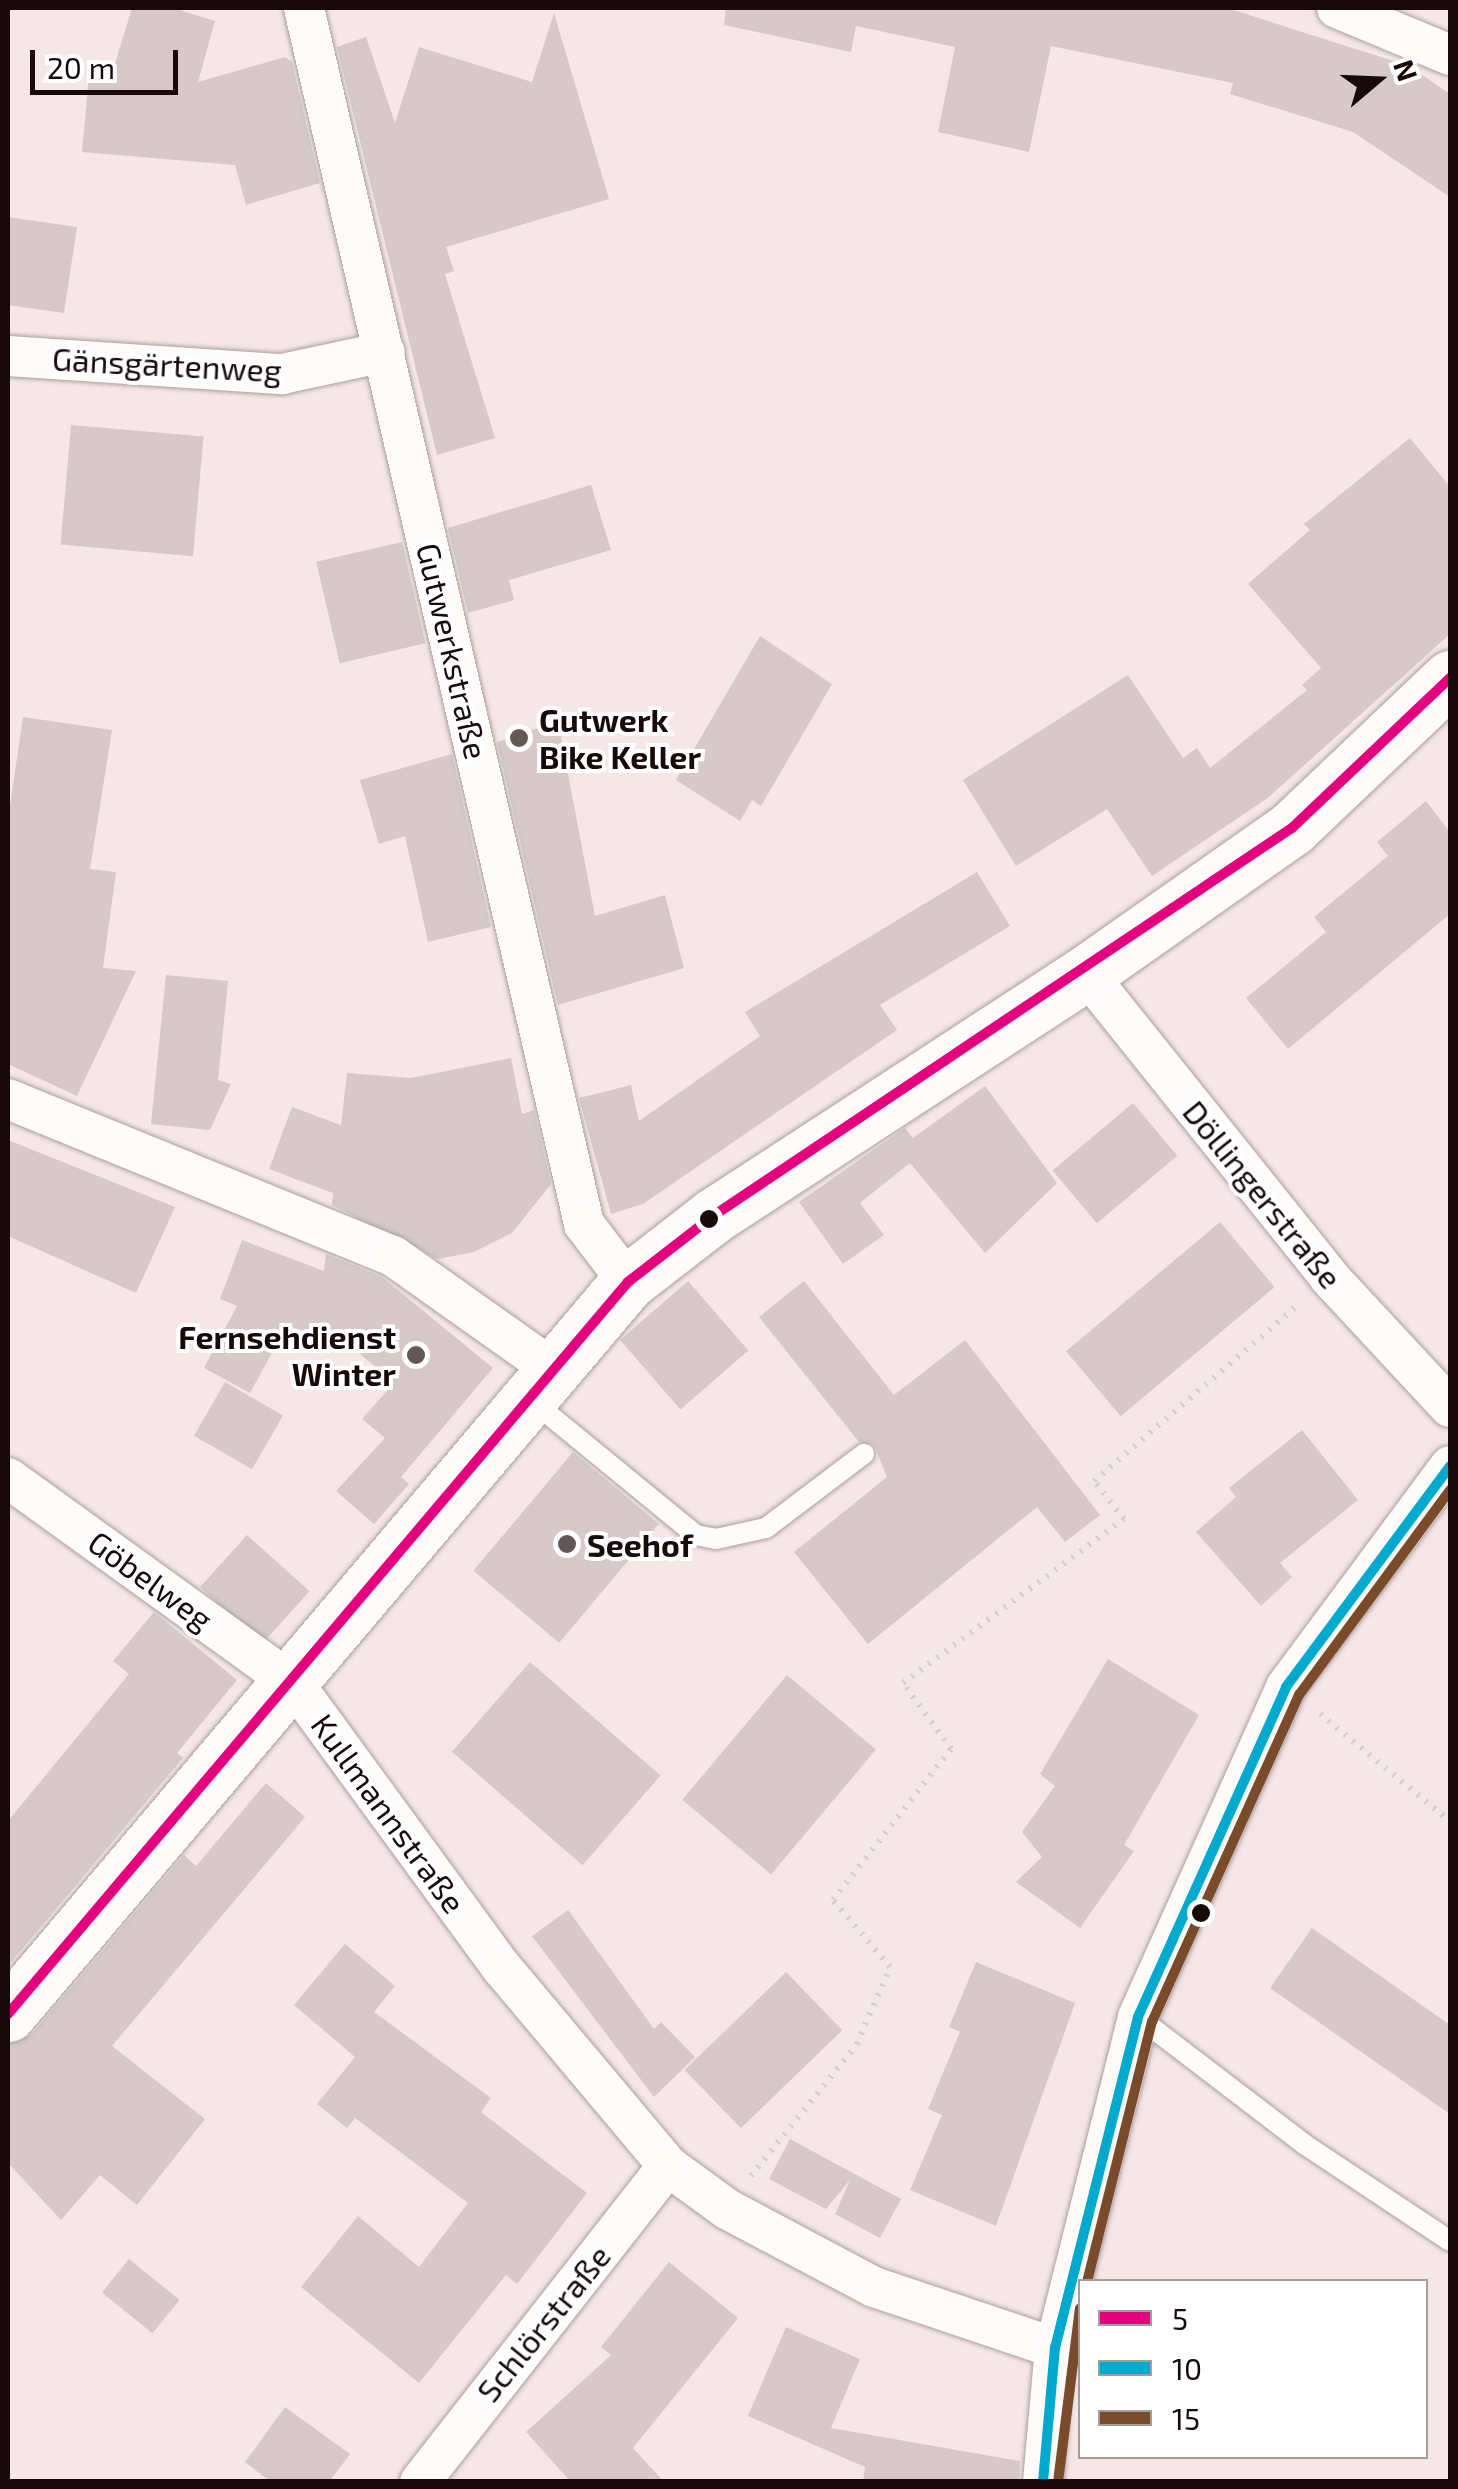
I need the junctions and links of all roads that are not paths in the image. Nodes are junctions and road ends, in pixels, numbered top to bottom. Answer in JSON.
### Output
{"nodes":[{"id":1,"x":304,"y":8,"type":"edge"},
{"id":2,"x":1337,"y":8,"type":"edge"},
{"id":3,"x":1450,"y":56,"type":"edge"},
{"id":4,"x":385,"y":352,"type":"junction"},
{"id":5,"x":8,"y":356,"type":"edge"},
{"id":6,"x":1450,"y":678,"type":"edge"},
{"id":7,"x":1086,"y":973,"type":"junction"},
{"id":8,"x":8,"y":1098,"type":"edge"},
{"id":9,"x":610,"y":1302,"type":"junction"},
{"id":10,"x":539,"y":1382,"type":"junction"},
{"id":11,"x":1450,"y":1407,"type":"edge"},
{"id":12,"x":864,"y":1454,"type":"dead end"},
{"id":13,"x":1450,"y":1466,"type":"edge"},
{"id":14,"x":8,"y":1478,"type":"edge"},
{"id":15,"x":294,"y":1684,"type":"junction"},
{"id":16,"x":8,"y":2014,"type":"edge"},
{"id":17,"x":1138,"y":2016,"type":"junction"},
{"id":18,"x":668,"y":2166,"type":"junction"},
{"id":19,"x":1450,"y":2242,"type":"edge"},
{"id":20,"x":1055,"y":2348,"type":"junction"},
{"id":21,"x":420,"y":2482,"type":"edge"},
{"id":22,"x":1043,"y":2482,"type":"edge"}],
"edges":[{"from":1,"to":4,"type":"street","name":"Gutwerkstraße"},
{"from":2,"to":3,"type":"street"},
{"from":4,"to":5,"type":"street","name":"Gänsgärtenweg"},
{"from":4,"to":9,"type":"street","name":"Gutwerkstraße"},
{"from":6,"to":7,"type":"street"},
{"from":7,"to":9,"type":"street"},
{"from":7,"to":11,"type":"street","name":"Döllingerstraße"},
{"from":8,"to":10,"type":"street"},
{"from":9,"to":10,"type":"street"},
{"from":10,"to":12,"type":"lane"},
{"from":10,"to":15,"type":"street"},
{"from":13,"to":17,"type":"street"},
{"from":14,"to":15,"type":"street","name":"Göbelweg"},
{"from":15,"to":16,"type":"street"},
{"from":15,"to":18,"type":"street","name":"Kullmannstraße"},
{"from":17,"to":19,"type":"lane"},
{"from":17,"to":20,"type":"street"},
{"from":18,"to":20,"type":"street","name":"Kullmannstraße"},
{"from":18,"to":21,"type":"street","name":"Schlörstraße"},
{"from":20,"to":22,"type":"street"}]}
